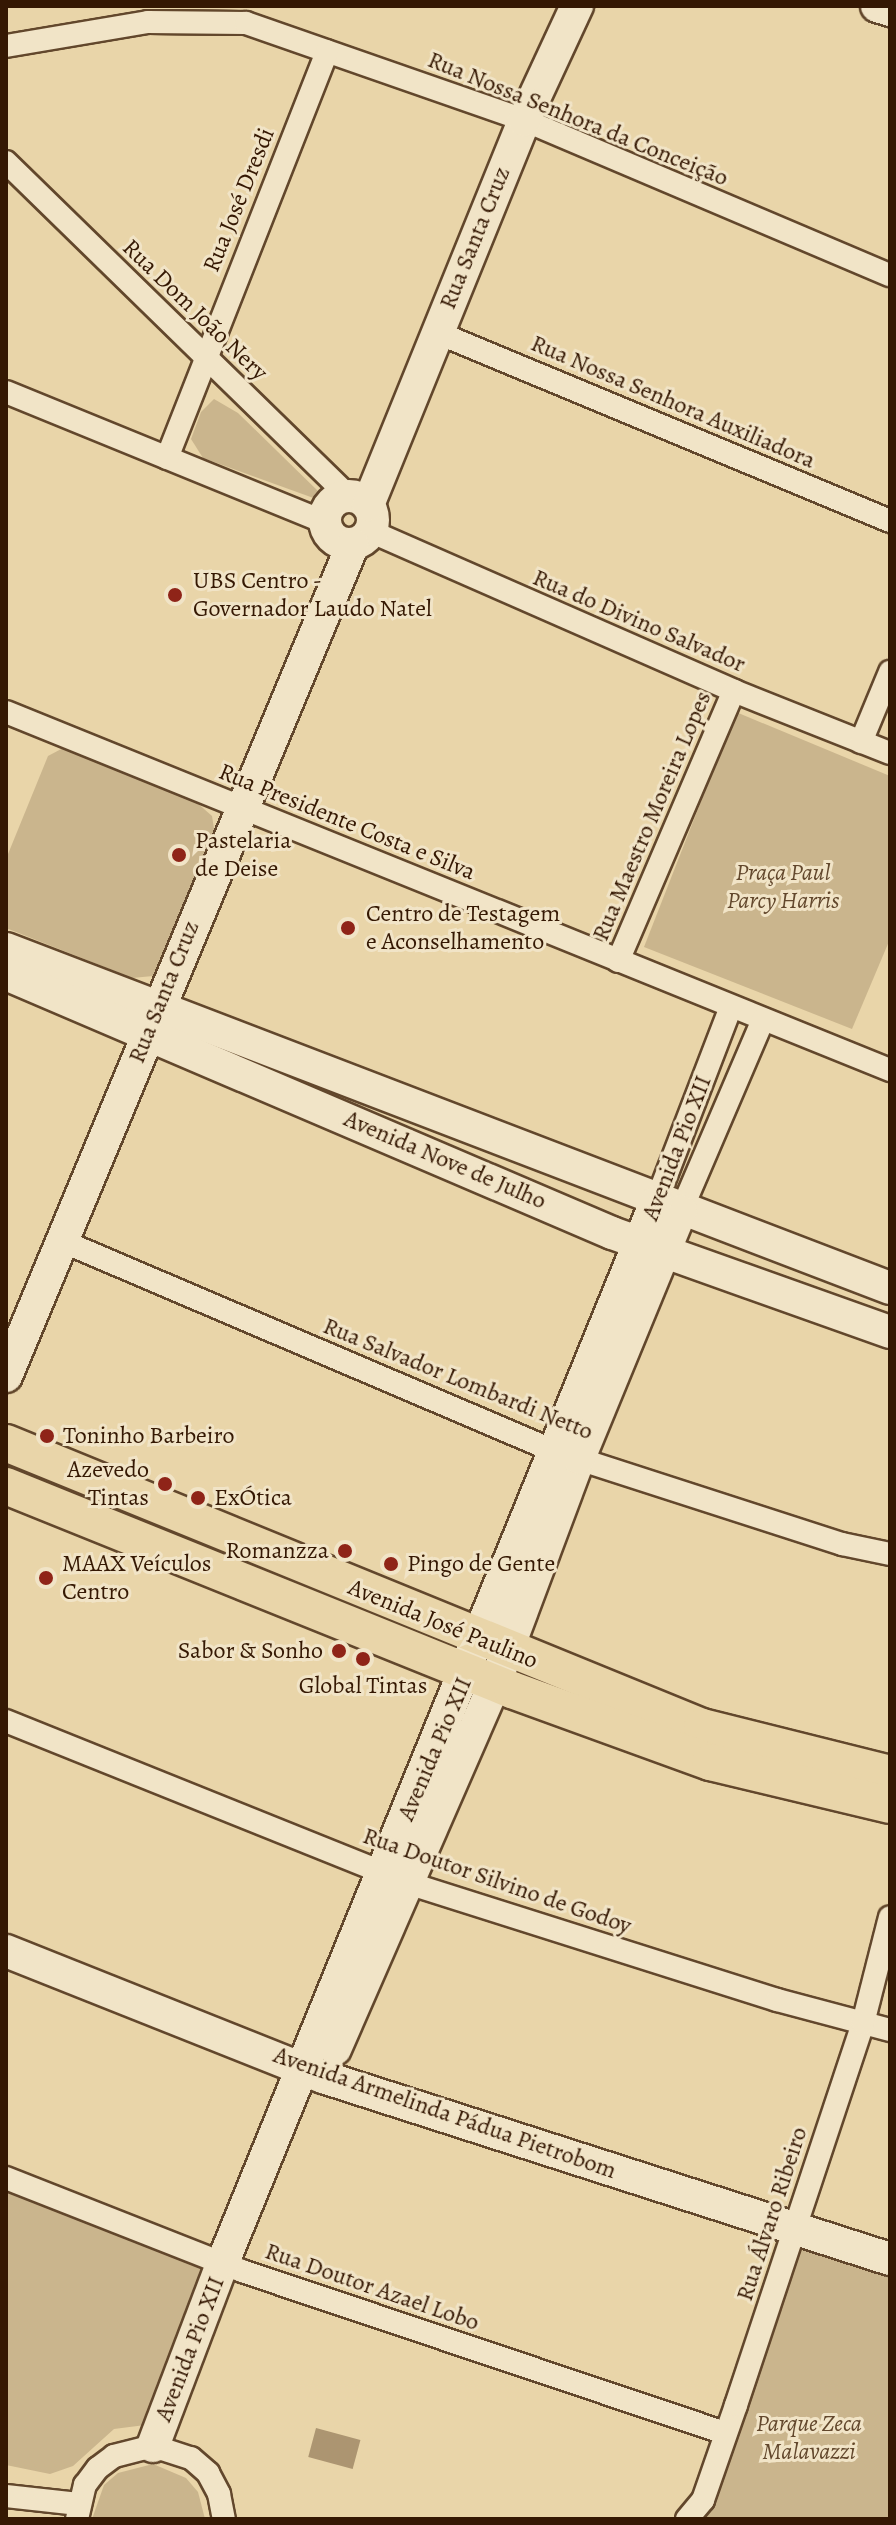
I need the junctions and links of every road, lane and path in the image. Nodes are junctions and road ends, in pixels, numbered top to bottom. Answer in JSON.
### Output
{"nodes":[{"id":1,"x":577,"y":6,"type":"edge"},
{"id":2,"x":877,"y":6,"type":"edge"},
{"id":3,"x":890,"y":10,"type":"edge"},
{"id":4,"x":6,"y":46,"type":"edge"},
{"id":5,"x":327,"y":51,"type":"junction"},
{"id":6,"x":524,"y":120,"type":"junction"},
{"id":7,"x":6,"y":162,"type":"edge"},
{"id":8,"x":890,"y":275,"type":"edge"},
{"id":9,"x":436,"y":332,"type":"junction"},
{"id":10,"x":205,"y":355,"type":"junction"},
{"id":11,"x":6,"y":392,"type":"edge"},
{"id":12,"x":167,"y":458,"type":"junction"},
{"id":13,"x":350,"y":519,"type":"junction"},
{"id":14,"x":890,"y":521,"type":"edge"},
{"id":15,"x":890,"y":672,"type":"edge"},
{"id":16,"x":734,"y":691,"type":"junction"},
{"id":17,"x":6,"y":712,"type":"edge"},
{"id":18,"x":861,"y":742,"type":"junction"},
{"id":19,"x":890,"y":753,"type":"edge"},
{"id":20,"x":241,"y":806,"type":"junction"},
{"id":21,"x":6,"y":949,"type":"edge"},
{"id":22,"x":618,"y":961,"type":"junction"},
{"id":23,"x":6,"y":974,"type":"edge"},
{"id":24,"x":731,"y":1007,"type":"junction"},
{"id":25,"x":153,"y":1020,"type":"junction"},
{"id":26,"x":763,"y":1020,"type":"junction"},
{"id":27,"x":890,"y":1070,"type":"edge"},
{"id":28,"x":669,"y":1206,"type":"junction"},
{"id":29,"x":62,"y":1241,"type":"junction"},
{"id":30,"x":652,"y":1248,"type":"junction"},
{"id":31,"x":890,"y":1288,"type":"edge"},
{"id":32,"x":890,"y":1332,"type":"edge"},
{"id":33,"x":6,"y":1376,"type":"edge"},
{"id":34,"x":6,"y":1443,"type":"edge"},
{"id":35,"x":566,"y":1455,"type":"junction"},
{"id":36,"x":6,"y":1486,"type":"edge"},
{"id":37,"x":890,"y":1554,"type":"edge"},
{"id":38,"x":487,"y":1662,"type":"junction"},
{"id":39,"x":6,"y":1721,"type":"edge"},
{"id":40,"x":890,"y":1774,"type":"edge"},
{"id":41,"x":890,"y":1805,"type":"edge"},
{"id":42,"x":396,"y":1878,"type":"junction"},
{"id":43,"x":890,"y":1917,"type":"edge"},
{"id":44,"x":6,"y":1951,"type":"edge"},
{"id":45,"x":863,"y":2023,"type":"junction"},
{"id":46,"x":890,"y":2030,"type":"edge"},
{"id":47,"x":314,"y":2072,"type":"junction"},
{"id":48,"x":6,"y":2178,"type":"edge"},
{"id":49,"x":794,"y":2228,"type":"junction"},
{"id":50,"x":890,"y":2259,"type":"edge"},
{"id":51,"x":233,"y":2266,"type":"junction"},
{"id":52,"x":725,"y":2433,"type":"junction"},
{"id":53,"x":162,"y":2447,"type":"junction"},
{"id":54,"x":6,"y":2496,"type":"edge"},
{"id":55,"x":78,"y":2512,"type":"edge"},
{"id":56,"x":224,"y":2519,"type":"edge"},
{"id":57,"x":687,"y":2519,"type":"edge"}],
"edges":[{"from":1,"to":6,"type":"street","name":"Rua Santa Cruz"},
{"from":2,"to":3,"type":"street"},
{"from":4,"to":5,"type":"street","name":"Rua Nossa Senhora da Conceição"},
{"from":5,"to":6,"type":"street","name":"Rua Nossa Senhora da Conceição"},
{"from":5,"to":10,"type":"street","name":"Rua José Dresdi"},
{"from":6,"to":8,"type":"street","name":"Rua Nossa Senhora da Conceição"},
{"from":6,"to":9,"type":"street","name":"Rua Santa Cruz"},
{"from":7,"to":10,"type":"street","name":"Rua Dom João Nery"},
{"from":9,"to":13,"type":"street","name":"Rua Santa Cruz"},
{"from":9,"to":14,"type":"street","name":"Rua Nossa Senhora Auxiliadora"},
{"from":10,"to":12,"type":"street","name":"Rua José Dresdi"},
{"from":10,"to":13,"type":"street","name":"Rua Dom João Nery"},
{"from":11,"to":12,"type":"street","name":"Rua do Divino Salvador"},
{"from":12,"to":13,"type":"street","name":"Rua do Divino Salvador"},
{"from":13,"to":16,"type":"street","name":"Rua do Divino Salvador"},
{"from":13,"to":20,"type":"street","name":"Rua Santa Cruz"},
{"from":15,"to":18,"type":"street"},
{"from":16,"to":18,"type":"street","name":"Rua do Divino Salvador"},
{"from":16,"to":22,"type":"street","name":"Rua Maestro Moreira Lopes"},
{"from":17,"to":20,"type":"street","name":"Rua Presidente Costa e Silva"},
{"from":18,"to":19,"type":"street","name":"Rua do Divino Salvador"},
{"from":20,"to":22,"type":"street","name":"Rua Presidente Costa e Silva"},
{"from":20,"to":25,"type":"street","name":"Rua Santa Cruz"},
{"from":21,"to":25,"type":"street","name":"Avenida Nove de Julho"},
{"from":22,"to":24,"type":"street","name":"Rua Presidente Costa e Silva"},
{"from":23,"to":25,"type":"street","name":"Avenida Nove de Julho"},
{"from":24,"to":26,"type":"street","name":"Rua Presidente Costa e Silva"},
{"from":24,"to":28,"type":"street","name":"Avenida Pio XII"},
{"from":25,"to":28,"type":"street","name":"Avenida Nove de Julho"},
{"from":25,"to":29,"type":"street","name":"Rua Santa Cruz"},
{"from":25,"to":30,"type":"street","name":"Avenida Nove de Julho"},
{"from":26,"to":27,"type":"street","name":"Rua Presidente Costa e Silva"},
{"from":26,"to":28,"type":"street","name":"Avenida Pio XII"},
{"from":28,"to":30,"type":"street","name":"Avenida Pio XII"},
{"from":28,"to":31,"type":"street","name":"Avenida Nove de Julho"},
{"from":29,"to":33,"type":"street","name":"Rua Santa Cruz"},
{"from":29,"to":35,"type":"street","name":"Rua Salvador Lombardi Netto"},
{"from":30,"to":32,"type":"street","name":"Avenida Nove de Julho"},
{"from":30,"to":35,"type":"street","name":"Avenida Pio XII"},
{"from":34,"to":38,"type":"main road","name":"Avenida José Paulino"},
{"from":35,"to":37,"type":"street","name":"Rua Salvador Lombardi Netto"},
{"from":35,"to":38,"type":"street","name":"Avenida Pio XII"},
{"from":36,"to":38,"type":"main road","name":"Avenida José Paulino"},
{"from":38,"to":40,"type":"main road","name":"Avenida José Paulino"},
{"from":38,"to":41,"type":"main road","name":"Avenida José Paulino"},
{"from":38,"to":42,"type":"street","name":"Avenida Pio XII"},
{"from":39,"to":42,"type":"street","name":"Rua Doutor Silvino de Godoy"},
{"from":42,"to":45,"type":"street","name":"Rua Doutor Silvino de Godoy"},
{"from":42,"to":47,"type":"street","name":"Avenida Pio XII"},
{"from":43,"to":45,"type":"street","name":"Rua Álvaro Ribeiro"},
{"from":44,"to":47,"type":"street","name":"Avenida Armelinda Pádua Pietrobom"},
{"from":45,"to":46,"type":"street","name":"Rua Doutor Silvino de Godoy"},
{"from":45,"to":49,"type":"street","name":"Rua Álvaro Ribeiro"},
{"from":47,"to":49,"type":"street","name":"Avenida Armelinda Pádua Pietrobom"},
{"from":47,"to":51,"type":"street","name":"Avenida Pio XII"},
{"from":48,"to":51,"type":"street","name":"Rua Doutor Azael Lobo"},
{"from":49,"to":50,"type":"street","name":"Avenida Armelinda Pádua Pietrobom"},
{"from":49,"to":52,"type":"street","name":"Rua Álvaro Ribeiro"},
{"from":51,"to":52,"type":"street","name":"Rua Doutor Azael Lobo"},
{"from":51,"to":53,"type":"street","name":"Avenida Pio XII"},
{"from":52,"to":57,"type":"street","name":"Rua Álvaro Ribeiro"},
{"from":53,"to":55,"type":"street"},
{"from":53,"to":56,"type":"street"},
{"from":54,"to":55,"type":"street"}]}
